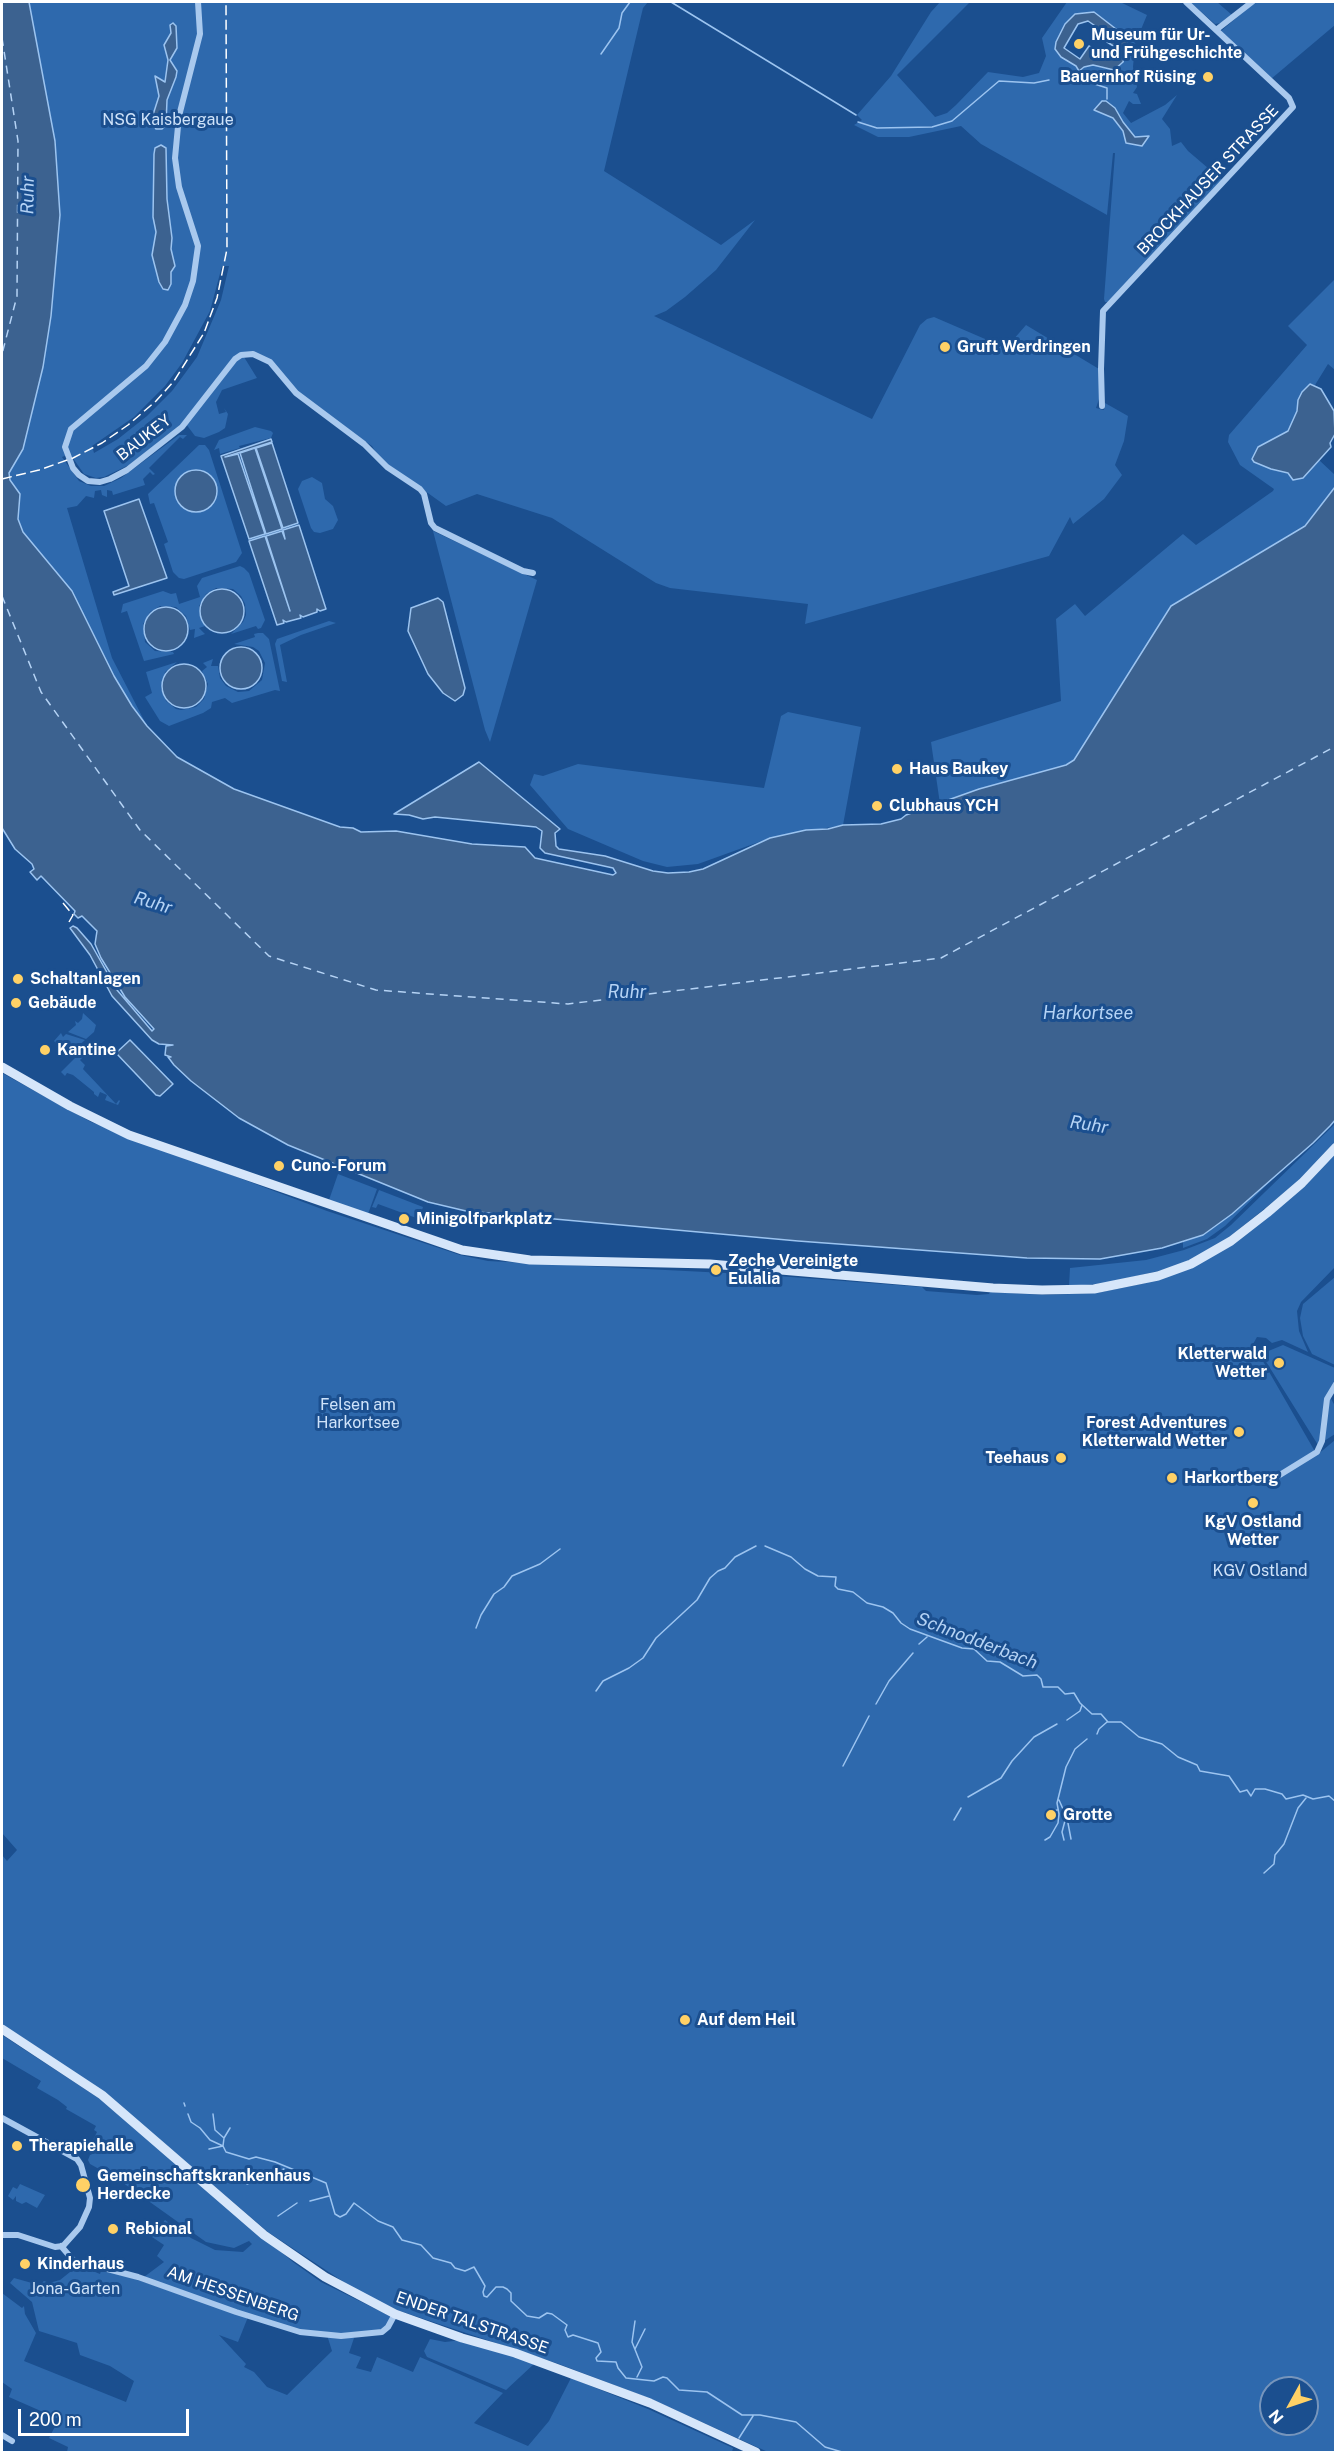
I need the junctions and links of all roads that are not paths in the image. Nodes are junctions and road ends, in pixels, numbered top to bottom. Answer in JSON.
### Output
{"nodes":[{"id":1,"x":198,"y":2,"type":"edge"},
{"id":2,"x":1186,"y":2,"type":"edge"},
{"id":3,"x":1252,"y":2,"type":"edge"},
{"id":4,"x":1216,"y":30,"type":"junction"},
{"id":5,"x":1102,"y":406,"type":"dead end"},
{"id":6,"x":533,"y":573,"type":"dead end"},
{"id":7,"x":3,"y":1068,"type":"edge"},
{"id":8,"x":1335,"y":1148,"type":"edge"},
{"id":9,"x":1335,"y":1384,"type":"edge"},
{"id":10,"x":1270,"y":1481,"type":"dead end"},
{"id":11,"x":2,"y":2029,"type":"edge"},
{"id":12,"x":2,"y":2118,"type":"edge"},
{"id":13,"x":2,"y":2235,"type":"edge"},
{"id":14,"x":61,"y":2246,"type":"junction"},
{"id":15,"x":395,"y":2314,"type":"junction"},
{"id":16,"x":2,"y":2435,"type":"edge"},
{"id":17,"x":12,"y":2441,"type":"dead end"},
{"id":18,"x":756,"y":2452,"type":"edge"}],
"edges":[{"from":1,"to":6,"type":"street","name":"BAUKEY"},
{"from":2,"to":4,"type":"street","name":"BROCKHAUSER STRASSE"},
{"from":3,"to":4,"type":"street"},
{"from":4,"to":5,"type":"street","name":"BROCKHAUSER STRASSE"},
{"from":7,"to":8,"type":"main road"},
{"from":9,"to":10,"type":"street"},
{"from":11,"to":15,"type":"main road","name":"ENDER TALSTRASSE"},
{"from":12,"to":14,"type":"street"},
{"from":13,"to":14,"type":"street","name":"AM HESSENBERG"},
{"from":14,"to":15,"type":"street","name":"AM HESSENBERG"},
{"from":15,"to":18,"type":"main road","name":"ENDER TALSTRASSE"},
{"from":16,"to":17,"type":"street"}]}
